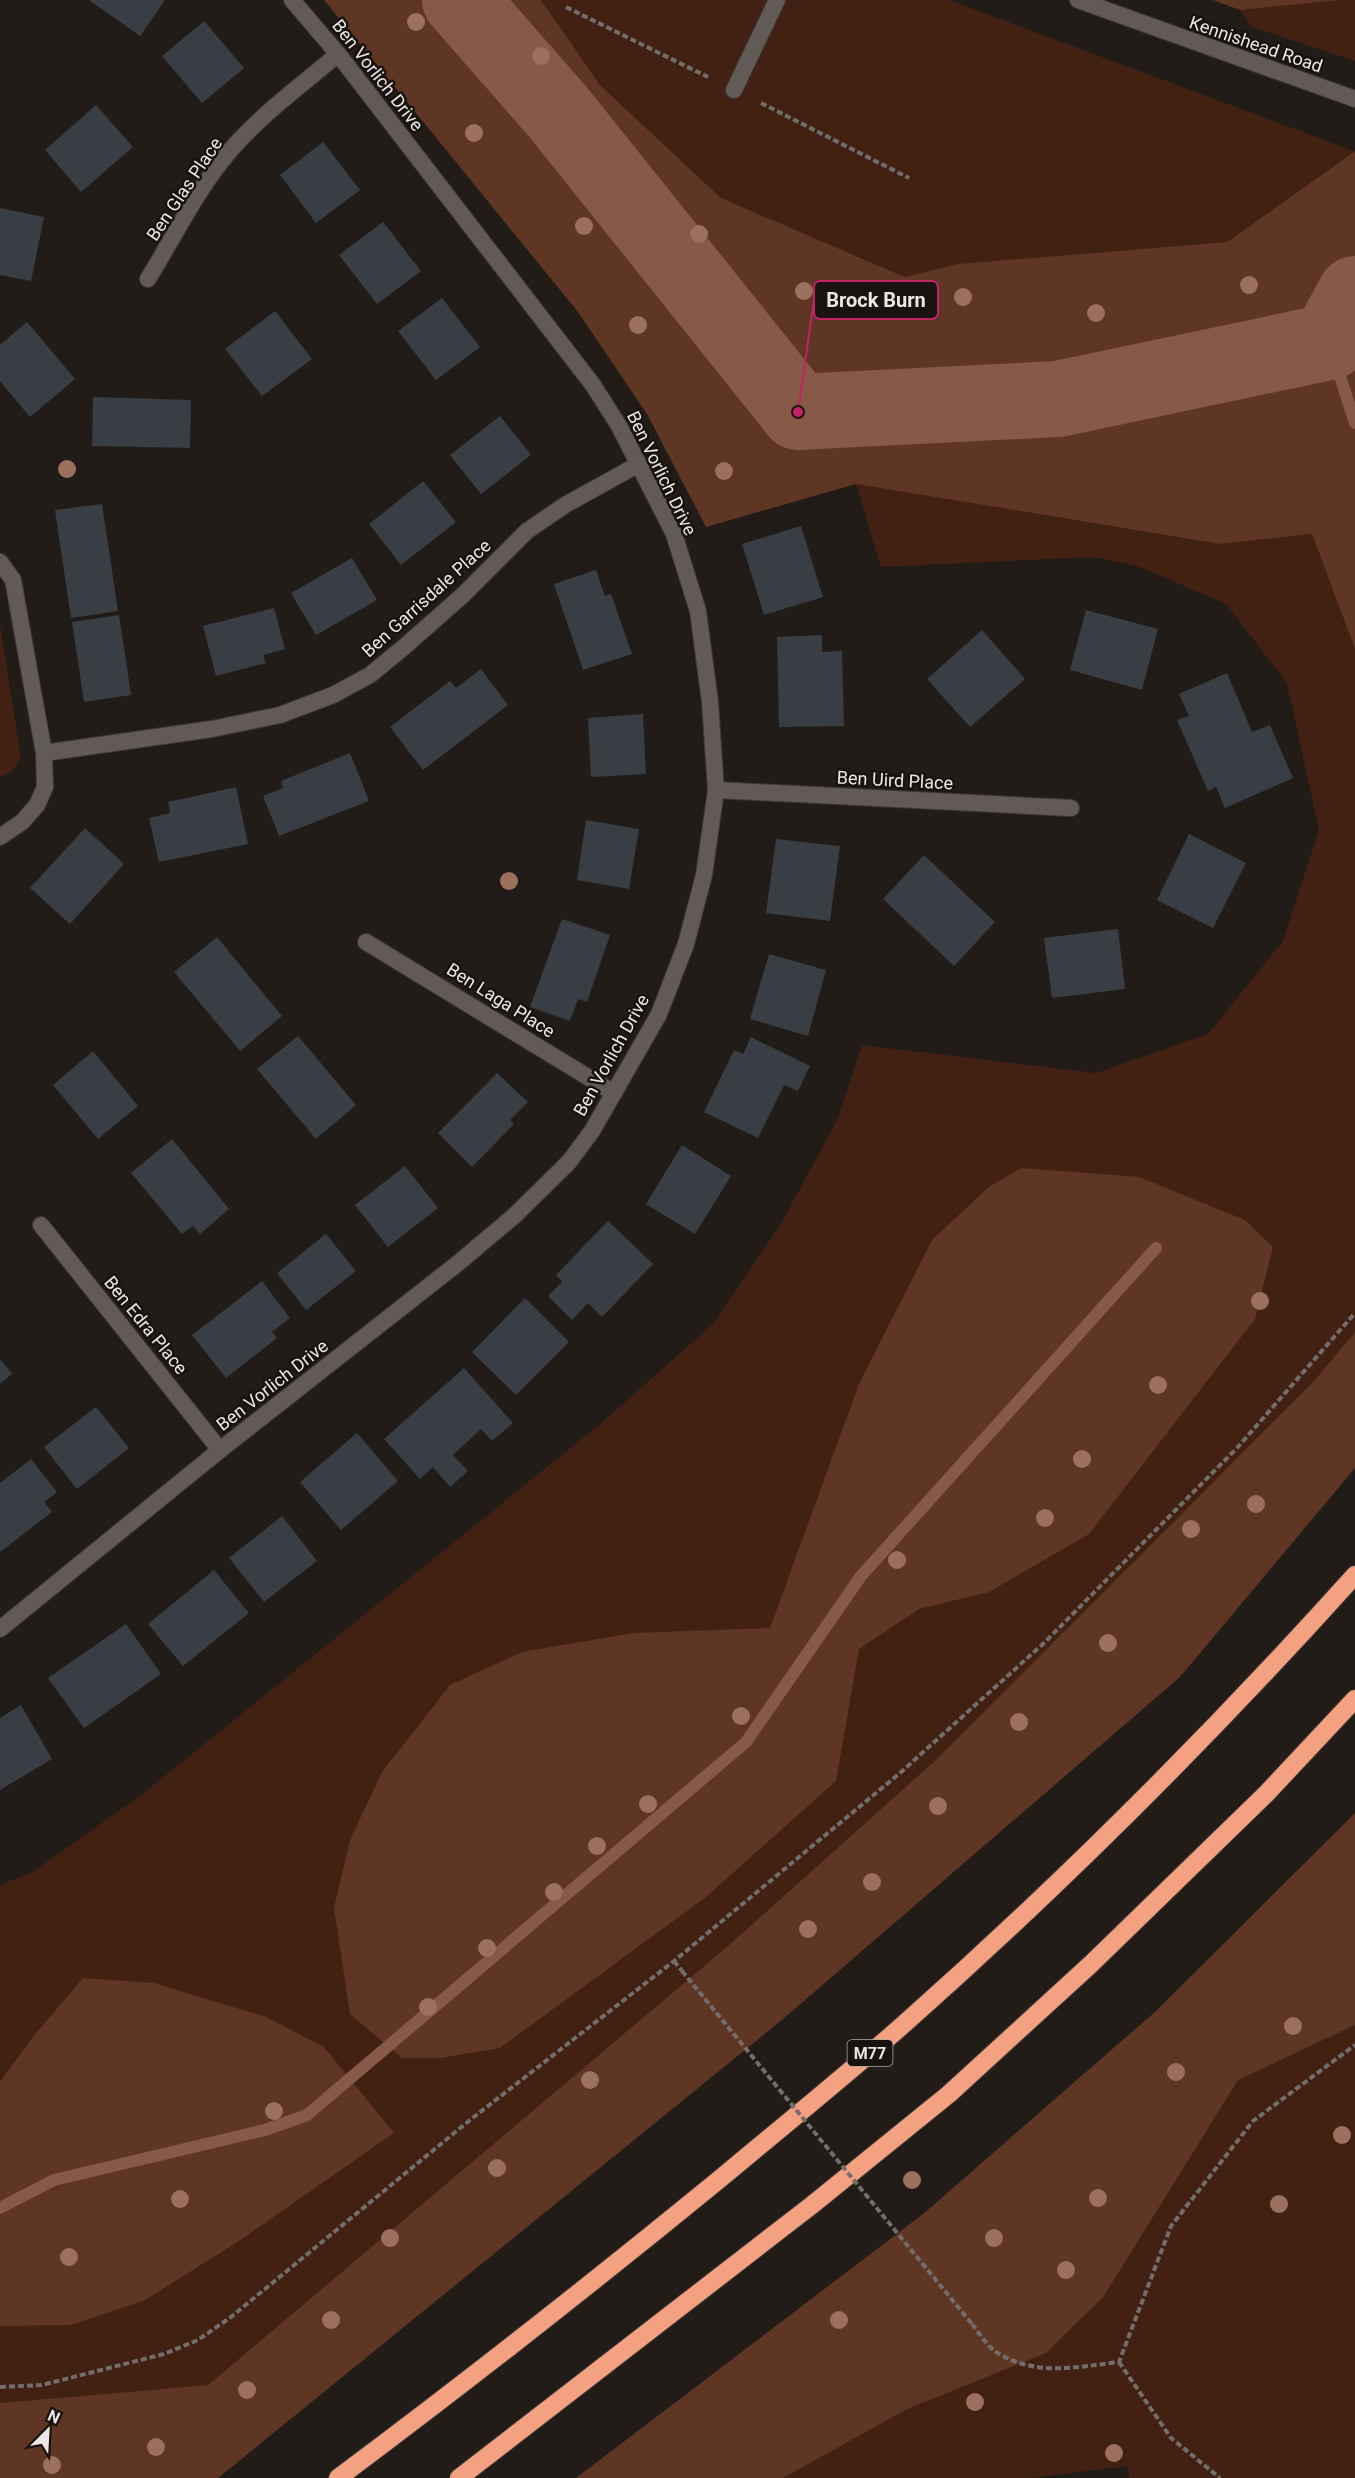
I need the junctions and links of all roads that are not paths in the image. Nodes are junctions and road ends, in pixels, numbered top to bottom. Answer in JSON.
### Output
{"nodes":[{"id":1,"x":292,"y":0,"type":"edge"},
{"id":2,"x":777,"y":0,"type":"edge"},
{"id":3,"x":1078,"y":0,"type":"edge"},
{"id":4,"x":338,"y":54,"type":"junction"},
{"id":5,"x":734,"y":90,"type":"dead end"},
{"id":6,"x":1355,"y":99,"type":"edge"},
{"id":7,"x":148,"y":279,"type":"dead end"},
{"id":8,"x":639,"y":464,"type":"junction"},
{"id":9,"x":0,"y":562,"type":"edge"},
{"id":10,"x":44,"y":753,"type":"junction"},
{"id":11,"x":716,"y":790,"type":"junction"},
{"id":12,"x":1071,"y":808,"type":"dead end"},
{"id":13,"x":0,"y":837,"type":"edge"},
{"id":14,"x":366,"y":942,"type":"dead end"},
{"id":15,"x":614,"y":1093,"type":"junction"},
{"id":16,"x":40,"y":1225,"type":"dead end"},
{"id":17,"x":220,"y":1449,"type":"junction"},
{"id":18,"x":1355,"y":1575,"type":"edge"},
{"id":19,"x":0,"y":1629,"type":"edge"},
{"id":20,"x":1355,"y":1699,"type":"edge"},
{"id":21,"x":338,"y":2478,"type":"edge"},
{"id":22,"x":459,"y":2478,"type":"edge"}],
"edges":[{"from":1,"to":4,"type":"street","name":"Ben Vorlich Drive"},
{"from":2,"to":5,"type":"street"},
{"from":3,"to":6,"type":"street","name":"Kennishead Road"},
{"from":4,"to":7,"type":"street","name":"Ben Glas Place"},
{"from":4,"to":8,"type":"street","name":"Ben Vorlich Drive"},
{"from":8,"to":10,"type":"street","name":"Ben Garrisdale Place"},
{"from":8,"to":11,"type":"street","name":"Ben Vorlich Drive"},
{"from":9,"to":10,"type":"street"},
{"from":10,"to":13,"type":"street"},
{"from":11,"to":12,"type":"street","name":"Ben Uird Place"},
{"from":11,"to":15,"type":"street","name":"Ben Vorlich Drive"},
{"from":14,"to":15,"type":"street","name":"Ben Laga Place"},
{"from":15,"to":17,"type":"street","name":"Ben Vorlich Drive"},
{"from":16,"to":17,"type":"street","name":"Ben Edra Place"},
{"from":17,"to":19,"type":"street","name":"Ben Vorlich Drive"},
{"from":18,"to":21,"type":"highway","number":"M77"},
{"from":20,"to":22,"type":"highway"}]}
